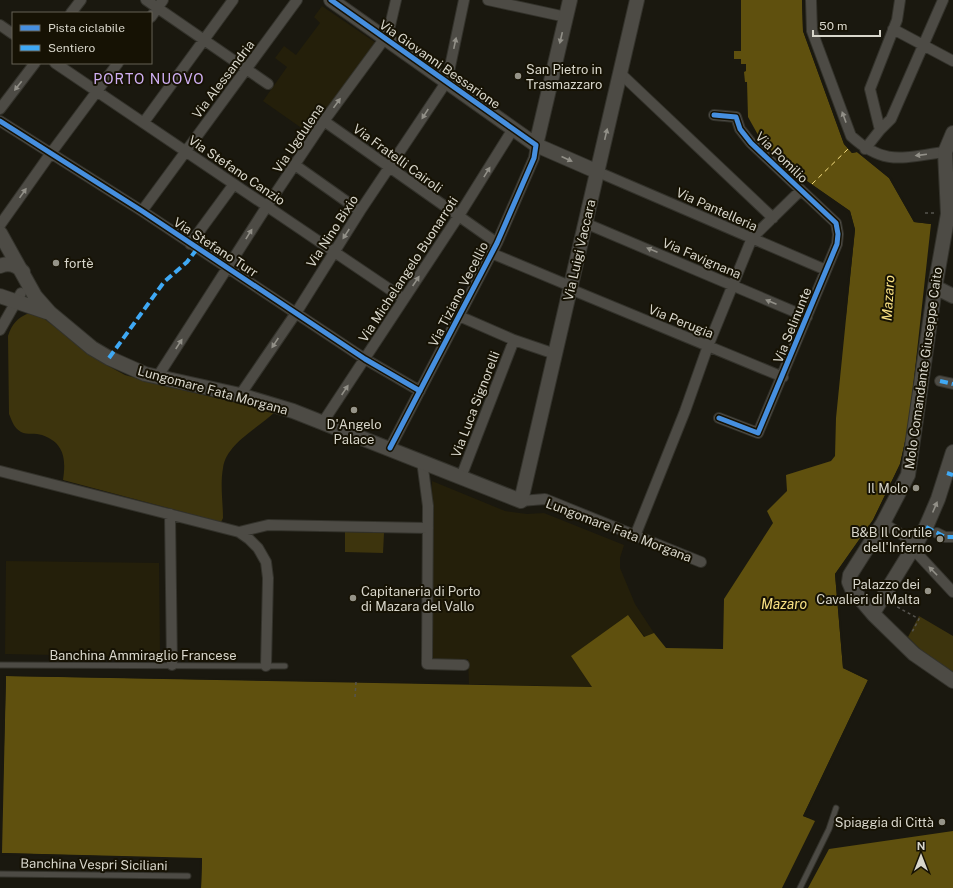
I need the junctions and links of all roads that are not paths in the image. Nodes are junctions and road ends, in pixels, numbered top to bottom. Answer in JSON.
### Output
{"nodes":[{"id":1,"x":81,"y":0,"type":"edge"},
{"id":2,"x":146,"y":0,"type":"edge"},
{"id":3,"x":233,"y":0,"type":"edge"},
{"id":4,"x":297,"y":0,"type":"edge"},
{"id":5,"x":331,"y":0,"type":"edge"},
{"id":6,"x":396,"y":0,"type":"edge"},
{"id":7,"x":464,"y":0,"type":"edge"},
{"id":8,"x":488,"y":0,"type":"edge"},
{"id":9,"x":570,"y":0,"type":"edge"},
{"id":10,"x":637,"y":0,"type":"edge"},
{"id":11,"x":811,"y":0,"type":"edge"},
{"id":12,"x":900,"y":0,"type":"edge"},
{"id":13,"x":943,"y":0,"type":"edge"},
{"id":14,"x":160,"y":4,"type":"edge"},
{"id":15,"x":72,"y":12,"type":"edge"},
{"id":16,"x":152,"y":16,"type":"edge"},
{"id":17,"x":566,"y":17,"type":"junction"},
{"id":18,"x":0,"y":25,"type":"edge"},
{"id":19,"x":893,"y":29,"type":"junction"},
{"id":20,"x":12,"y":33,"type":"edge"},
{"id":21,"x":385,"y":38,"type":"junction"},
{"id":22,"x":204,"y":39,"type":"junction"},
{"id":23,"x":923,"y":45,"type":"junction"},
{"id":24,"x":953,"y":61,"type":"edge"},
{"id":25,"x":34,"y":64,"type":"edge"},
{"id":26,"x":57,"y":64,"type":"edge"},
{"id":27,"x":117,"y":64,"type":"edge"},
{"id":28,"x":247,"y":70,"type":"junction"},
{"id":29,"x":620,"y":73,"type":"junction"},
{"id":30,"x":446,"y":81,"type":"junction"},
{"id":31,"x":268,"y":84,"type":"dead end"},
{"id":32,"x":98,"y":91,"type":"junction"},
{"id":33,"x":0,"y":109,"type":"edge"},
{"id":34,"x":714,"y":115,"type":"dead end"},
{"id":35,"x":0,"y":121,"type":"edge"},
{"id":36,"x":324,"y":121,"type":"junction"},
{"id":37,"x":144,"y":122,"type":"junction"},
{"id":38,"x":513,"y":129,"type":"junction"},
{"id":39,"x":880,"y":130,"type":"junction"},
{"id":40,"x":953,"y":133,"type":"edge"},
{"id":41,"x":536,"y":145,"type":"junction"},
{"id":42,"x":864,"y":149,"type":"junction"},
{"id":43,"x":185,"y":151,"type":"junction"},
{"id":44,"x":945,"y":152,"type":"junction"},
{"id":45,"x":51,"y":153,"type":"junction"},
{"id":46,"x":295,"y":165,"type":"junction"},
{"id":47,"x":389,"y":169,"type":"junction"},
{"id":48,"x":598,"y":172,"type":"junction"},
{"id":49,"x":234,"y":184,"type":"junction"},
{"id":50,"x":950,"y":188,"type":"edge"},
{"id":51,"x":801,"y":190,"type":"junction"},
{"id":52,"x":267,"y":206,"type":"junction"},
{"id":53,"x":142,"y":211,"type":"junction"},
{"id":54,"x":360,"y":211,"type":"junction"},
{"id":55,"x":458,"y":217,"type":"junction"},
{"id":56,"x":773,"y":218,"type":"junction"},
{"id":57,"x":585,"y":223,"type":"junction"},
{"id":58,"x":836,"y":223,"type":"joint"},
{"id":59,"x":0,"y":225,"type":"edge"},
{"id":60,"x":0,"y":233,"type":"edge"},
{"id":61,"x":752,"y":238,"type":"junction"},
{"id":62,"x":497,"y":243,"type":"junction"},
{"id":63,"x":190,"y":244,"type":"junction"},
{"id":64,"x":335,"y":250,"type":"junction"},
{"id":65,"x":491,"y":253,"type":"junction"},
{"id":66,"x":0,"y":266,"type":"edge"},
{"id":67,"x":227,"y":269,"type":"junction"},
{"id":68,"x":826,"y":270,"type":"junction"},
{"id":69,"x":24,"y":275,"type":"junction"},
{"id":70,"x":733,"y":286,"type":"junction"},
{"id":71,"x":570,"y":287,"type":"junction"},
{"id":72,"x":935,"y":287,"type":"junction"},
{"id":73,"x":953,"y":296,"type":"edge"},
{"id":74,"x":11,"y":297,"type":"edge"},
{"id":75,"x":404,"y":299,"type":"junction"},
{"id":76,"x":50,"y":313,"type":"junction"},
{"id":77,"x":296,"y":313,"type":"junction"},
{"id":78,"x":460,"y":316,"type":"junction"},
{"id":79,"x":807,"y":317,"type":"junction"},
{"id":80,"x":0,"y":330,"type":"edge"},
{"id":81,"x":514,"y":340,"type":"junction"},
{"id":82,"x":708,"y":346,"type":"junction"},
{"id":83,"x":555,"y":354,"type":"junction"},
{"id":84,"x":365,"y":359,"type":"junction"},
{"id":85,"x":158,"y":376,"type":"junction"},
{"id":86,"x":783,"y":376,"type":"junction"},
{"id":87,"x":940,"y":381,"type":"dead end"},
{"id":88,"x":953,"y":384,"type":"edge"},
{"id":89,"x":420,"y":391,"type":"junction"},
{"id":90,"x":240,"y":395,"type":"junction"},
{"id":91,"x":719,"y":418,"type":"dead end"},
{"id":92,"x":323,"y":422,"type":"junction"},
{"id":93,"x":390,"y":448,"type":"junction"},
{"id":94,"x":953,"y":452,"type":"edge"},
{"id":95,"x":422,"y":461,"type":"junction"},
{"id":96,"x":0,"y":471,"type":"edge"},
{"id":97,"x":950,"y":474,"type":"edge"},
{"id":98,"x":461,"y":477,"type":"junction"},
{"id":99,"x":521,"y":501,"type":"junction"},
{"id":100,"x":170,"y":514,"type":"junction"},
{"id":101,"x":883,"y":523,"type":"junction"},
{"id":102,"x":428,"y":528,"type":"junction"},
{"id":103,"x":931,"y":530,"type":"junction"},
{"id":104,"x":239,"y":532,"type":"junction"},
{"id":105,"x":636,"y":536,"type":"junction"},
{"id":106,"x":953,"y":537,"type":"edge"},
{"id":107,"x":915,"y":547,"type":"junction"},
{"id":108,"x":701,"y":562,"type":"dead end"},
{"id":109,"x":953,"y":592,"type":"edge"},
{"id":110,"x":873,"y":613,"type":"junction"},
{"id":111,"x":0,"y":665,"type":"edge"},
{"id":112,"x":172,"y":665,"type":"junction"},
{"id":113,"x":464,"y":665,"type":"dead end"},
{"id":114,"x":266,"y":666,"type":"junction"},
{"id":115,"x":285,"y":666,"type":"dead end"},
{"id":116,"x":953,"y":681,"type":"edge"},
{"id":117,"x":836,"y":808,"type":"dead end"},
{"id":118,"x":0,"y":874,"type":"edge"},
{"id":119,"x":188,"y":876,"type":"dead end"},
{"id":120,"x":800,"y":888,"type":"edge"}],
"edges":[{"from":1,"to":15,"type":"street"},
{"from":2,"to":14,"type":"street"},
{"from":3,"to":22,"type":"street"},
{"from":4,"to":28,"type":"street","name":"Via Alessandria"},
{"from":5,"to":21,"type":"main road","name":"Via Giovanni Bessarione"},
{"from":6,"to":21,"type":"street","name":"Via Ugdulena"},
{"from":30,"to":7,"type":"street","one_way":true},
{"from":8,"to":17,"type":"street"},
{"from":9,"to":17,"type":"main road"},
{"from":10,"to":29,"type":"main road","name":"Via Luigi Vaccara"},
{"from":42,"to":11,"type":"street","one_way":true},
{"from":12,"to":19,"type":"street"},
{"from":13,"to":23,"type":"street"},
{"from":14,"to":16,"type":"street"},
{"from":14,"to":22,"type":"street"},
{"from":17,"to":41,"type":"main road","one_way":true},
{"from":18,"to":20,"type":"street"},
{"from":19,"to":23,"type":"street"},
{"from":19,"to":39,"type":"street"},
{"from":21,"to":30,"type":"main road","name":"Via Giovanni Bessarione"},
{"from":36,"to":21,"type":"street","name":"Via Ugdulena","one_way":true},
{"from":22,"to":28,"type":"street"},
{"from":22,"to":37,"type":"street"},
{"from":23,"to":24,"type":"street"},
{"from":23,"to":39,"type":"street"},
{"from":25,"to":33,"type":"street","one_way":true},
{"from":26,"to":32,"type":"street","name":"Via Stefano Canzio"},
{"from":27,"to":32,"type":"street"},
{"from":28,"to":31,"type":"street"},
{"from":28,"to":43,"type":"street","name":"Via Alessandria"},
{"from":48,"to":29,"type":"main road","name":"Via Luigi Vaccara","one_way":true},
{"from":29,"to":56,"type":"street"},
{"from":30,"to":38,"type":"main road","name":"Via Giovanni Bessarione"},
{"from":30,"to":47,"type":"street","name":"Via Nino Bixio","one_way":true},
{"from":32,"to":37,"type":"street","name":"Via Stefano Canzio"},
{"from":32,"to":45,"type":"street"},
{"from":34,"to":51,"type":"street","name":"Via Pomilio"},
{"from":35,"to":45,"type":"street","name":"Via Stefano Turr"},
{"from":36,"to":46,"type":"street","name":"Via Ugdulena"},
{"from":36,"to":47,"type":"street","name":"Via Fratelli Cairoli"},
{"from":37,"to":43,"type":"street","name":"Via Stefano Canzio"},
{"from":38,"to":41,"type":"main road","name":"Via Giovanni Bessarione"},
{"from":55,"to":38,"type":"street","name":"Via Michelangelo Buonarroti","one_way":true},
{"from":39,"to":42,"type":"street"},
{"from":40,"to":44,"type":"main road"},
{"from":41,"to":48,"type":"main road","name":"Via Giovanni Bessarione","one_way":true},
{"from":41,"to":62,"type":"street","name":"Via Tiziano Vecellio"},
{"from":44,"to":42,"type":"street","one_way":true},
{"from":43,"to":49,"type":"street","name":"Via Stefano Canzio"},
{"from":43,"to":53,"type":"street","name":"Via Alessandria"},
{"from":44,"to":50,"type":"main road","name":"Molo Comandante Giuseppe Caito"},
{"from":45,"to":53,"type":"street","name":"Via Stefano Turr"},
{"from":59,"to":45,"type":"street","one_way":true},
{"from":46,"to":52,"type":"street","name":"Via Ugdulena"},
{"from":46,"to":54,"type":"street"},
{"from":47,"to":54,"type":"street","name":"Via Nino Bixio"},
{"from":47,"to":55,"type":"street","name":"Via Fratelli Cairoli"},
{"from":48,"to":57,"type":"main road","name":"Via Luigi Vaccara"},
{"from":48,"to":61,"type":"street","name":"Via Pantelleria"},
{"from":49,"to":52,"type":"street","name":"Via Stefano Canzio"},
{"from":49,"to":63,"type":"street"},
{"from":50,"to":72,"type":"main road","name":"Molo Comandante Giuseppe Caito"},
{"from":51,"to":56,"type":"street"},
{"from":51,"to":58,"type":"street","name":"Via Pomilio"},
{"from":52,"to":64,"type":"street","name":"Via Stefano Canzio"},
{"from":67,"to":52,"type":"street","name":"Via Ugdulena","one_way":true},
{"from":53,"to":63,"type":"street","name":"Via Stefano Turr"},
{"from":54,"to":64,"type":"street","name":"Via Nino Bixio","one_way":true},
{"from":55,"to":62,"type":"street","name":"Via Fratelli Cairoli"},
{"from":75,"to":55,"type":"street","name":"Via Michelangelo Buonarroti","one_way":true},
{"from":56,"to":61,"type":"street"},
{"from":70,"to":57,"type":"street","name":"Via Favignana","one_way":true},
{"from":57,"to":71,"type":"main road","name":"Via Luigi Vaccara"},
{"from":58,"to":68,"type":"street","name":"Via Selinunte"},
{"from":60,"to":69,"type":"main road"},
{"from":61,"to":68,"type":"street","name":"Via Pantelleria"},
{"from":61,"to":70,"type":"street"},
{"from":62,"to":65,"type":"street","name":"Via Tiziano Vecellio"},
{"from":63,"to":67,"type":"street","name":"Via Stefano Turr"},
{"from":64,"to":75,"type":"street","name":"Via Stefano Canzio"},
{"from":64,"to":77,"type":"street","name":"Via Nino Bixio"},
{"from":65,"to":71,"type":"street","name":"Via Perugia"},
{"from":65,"to":78,"type":"street","name":"Via Tiziano Vecellio"},
{"from":66,"to":69,"type":"main road"},
{"from":67,"to":77,"type":"street","name":"Via Stefano Turr"},
{"from":85,"to":67,"type":"street","name":"Via Ugdulena","one_way":true},
{"from":68,"to":79,"type":"street","name":"Via Selinunte"},
{"from":69,"to":74,"type":"main road"},
{"from":69,"to":76,"type":"main road"},
{"from":79,"to":70,"type":"street","name":"Via Favignana","one_way":true},
{"from":70,"to":82,"type":"street"},
{"from":71,"to":82,"type":"street","name":"Via Perugia"},
{"from":71,"to":83,"type":"main road","name":"Via Luigi Vaccara"},
{"from":72,"to":73,"type":"main road"},
{"from":72,"to":101,"type":"main road","name":"Molo Comandante Giuseppe Caito"},
{"from":74,"to":76,"type":"main road"},
{"from":74,"to":80,"type":"street"},
{"from":75,"to":84,"type":"street","name":"Via Michelangelo Buonarroti"},
{"from":76,"to":85,"type":"main road","name":"Lungomare Fata Morgana"},
{"from":77,"to":84,"type":"street","name":"Via Stefano Turr"},
{"from":77,"to":90,"type":"street","name":"Via Nino Bixio","one_way":true},
{"from":78,"to":81,"type":"street"},
{"from":78,"to":89,"type":"street","name":"Via Tiziano Vecellio"},
{"from":79,"to":86,"type":"street","name":"Via Selinunte"},
{"from":81,"to":83,"type":"street"},
{"from":81,"to":98,"type":"street","name":"Via Luca Signorelli"},
{"from":82,"to":86,"type":"street","name":"Via Perugia"},
{"from":82,"to":105,"type":"street"},
{"from":83,"to":99,"type":"main road","name":"Via Luigi Vaccara"},
{"from":84,"to":89,"type":"street","name":"Via Stefano Turr"},
{"from":92,"to":84,"type":"street","name":"Via Michelangelo Buonarroti","one_way":true},
{"from":85,"to":90,"type":"main road","name":"Lungomare Fata Morgana"},
{"from":86,"to":91,"type":"street","name":"Via Selinunte"},
{"from":87,"to":88,"type":"street"},
{"from":89,"to":93,"type":"street","name":"Via Tiziano Vecellio"},
{"from":90,"to":92,"type":"main road","name":"Lungomare Fata Morgana"},
{"from":92,"to":93,"type":"main road","name":"Lungomare Fata Morgana"},
{"from":93,"to":95,"type":"main road","name":"Lungomare Fata Morgana"},
{"from":94,"to":97,"type":"main road"},
{"from":95,"to":98,"type":"main road","name":"Lungomare Fata Morgana"},
{"from":95,"to":102,"type":"street"},
{"from":96,"to":100,"type":"street"},
{"from":103,"to":97,"type":"main road","one_way":true},
{"from":98,"to":99,"type":"main road","name":"Lungomare Fata Morgana"},
{"from":99,"to":105,"type":"street","name":"Lungomare Fata Morgana"},
{"from":100,"to":104,"type":"street"},
{"from":100,"to":112,"type":"street"},
{"from":101,"to":107,"type":"street"},
{"from":101,"to":110,"type":"main road","name":"Molo Comandante Giuseppe Caito"},
{"from":102,"to":104,"type":"street"},
{"from":102,"to":113,"type":"street"},
{"from":103,"to":106,"type":"street"},
{"from":103,"to":107,"type":"main road"},
{"from":104,"to":114,"type":"street"},
{"from":105,"to":108,"type":"street","name":"Lungomare Fata Morgana"},
{"from":109,"to":107,"type":"street","one_way":true},
{"from":107,"to":110,"type":"main road"},
{"from":110,"to":116,"type":"main road"},
{"from":111,"to":112,"type":"lane","name":"Banchina Ammiraglio Francese"},
{"from":112,"to":114,"type":"lane","name":"Banchina Ammiraglio Francese"},
{"from":114,"to":115,"type":"lane","name":"Banchina Ammiraglio Francese"},
{"from":117,"to":120,"type":"lane"},
{"from":118,"to":119,"type":"lane","name":"Banchina Vespri Siciliani"}]}
